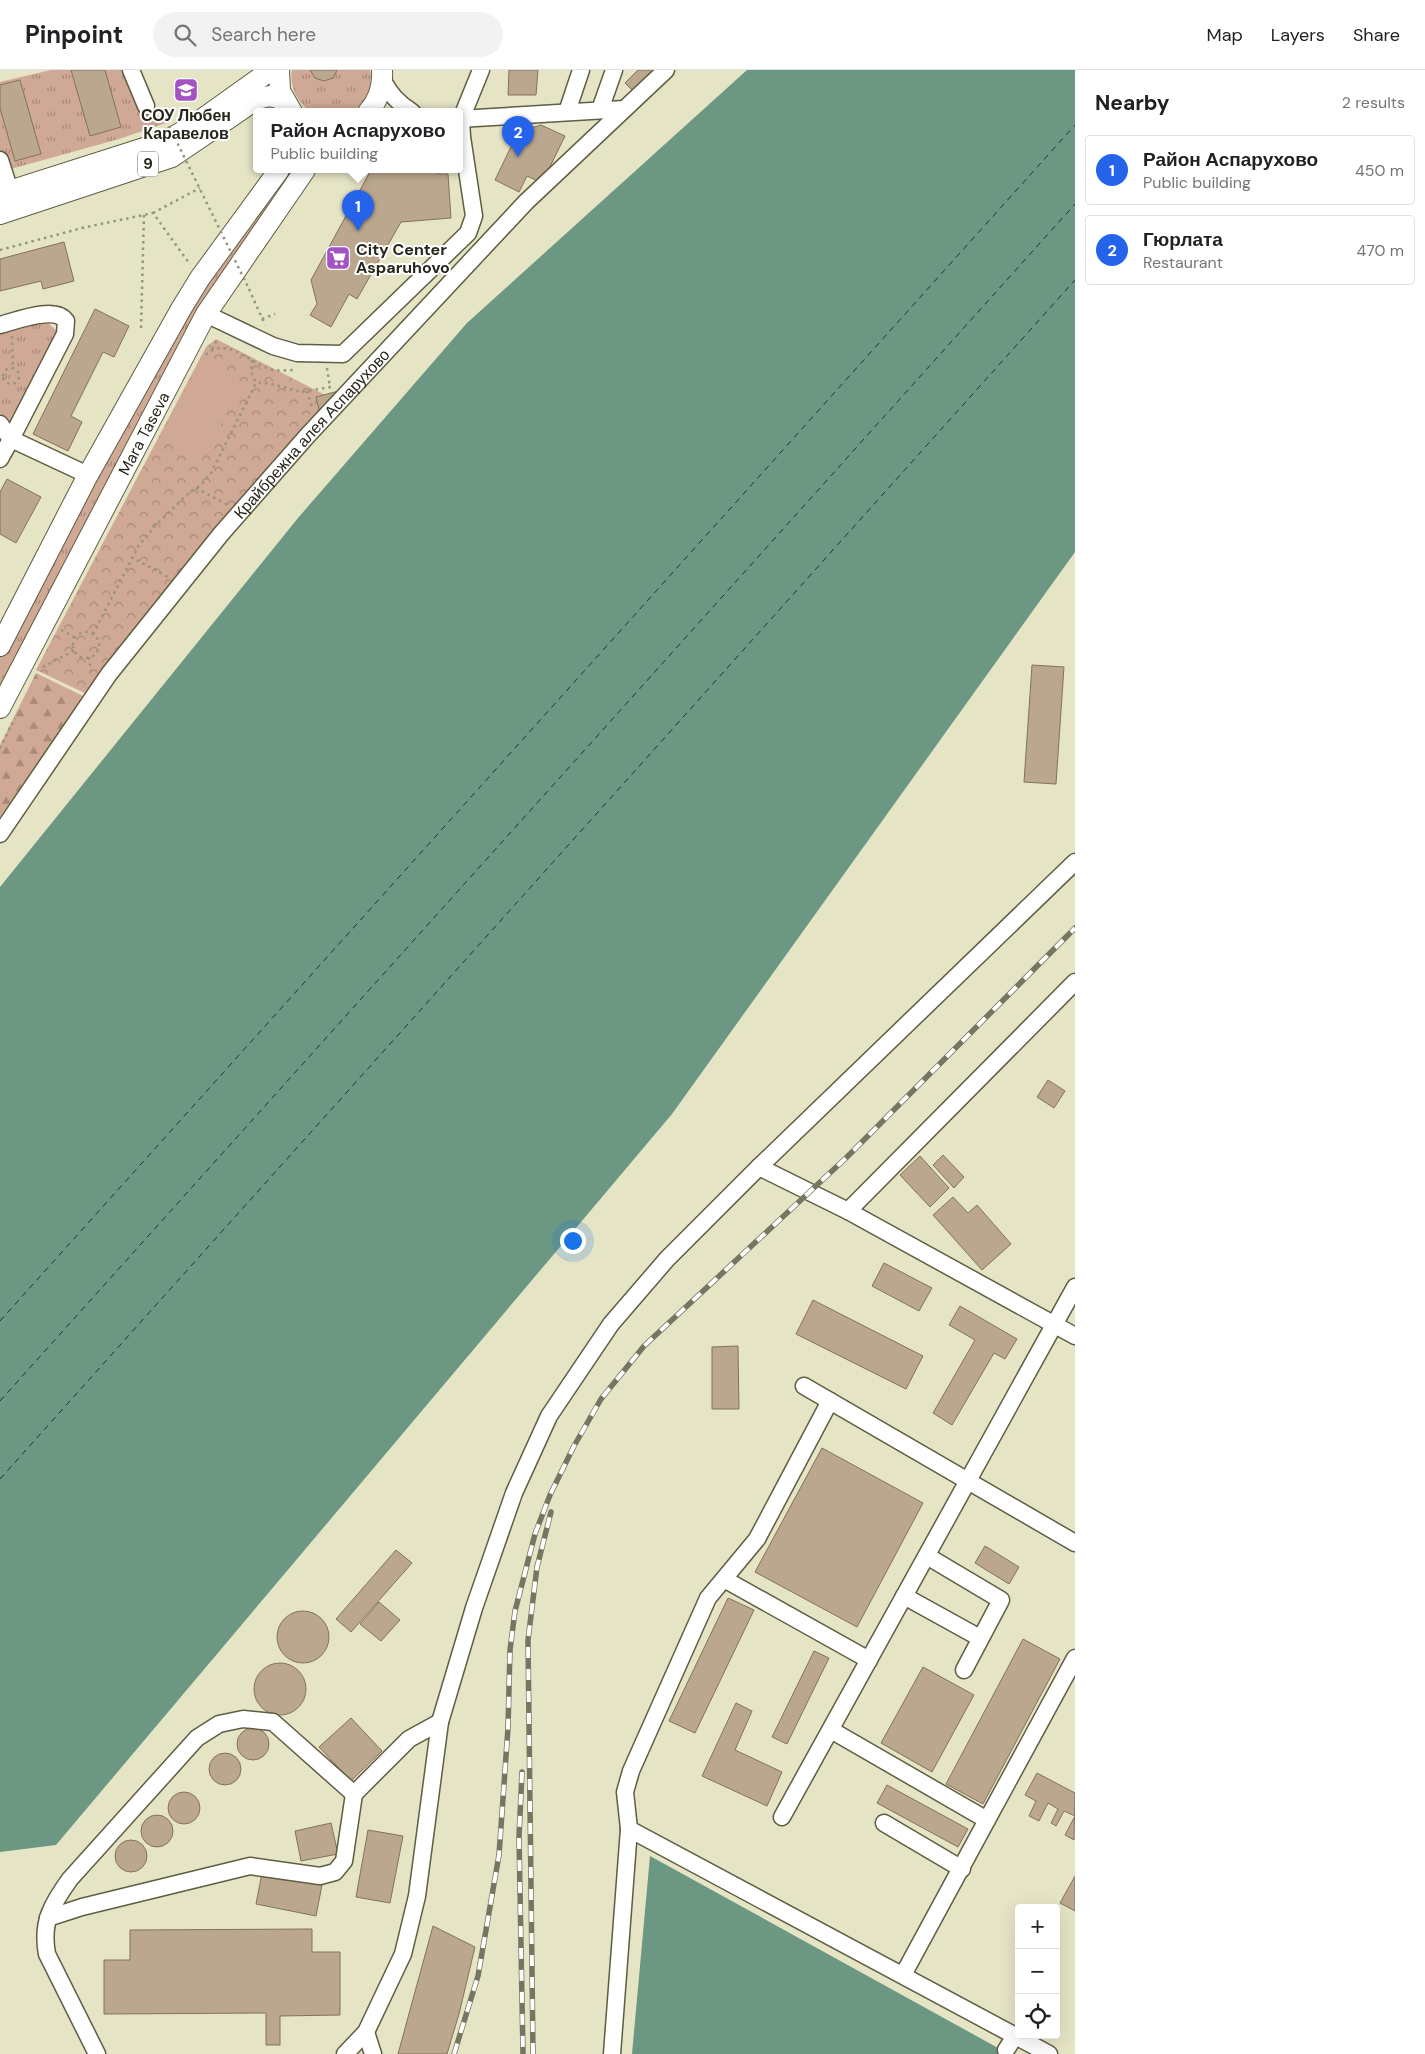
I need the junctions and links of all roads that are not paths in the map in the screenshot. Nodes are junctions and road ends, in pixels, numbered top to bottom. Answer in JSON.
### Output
{"nodes":[{"id":1,"x":131,"y":70,"type":"edge"},
{"id":2,"x":271,"y":70,"type":"edge"},
{"id":3,"x":279,"y":70,"type":"edge"},
{"id":4,"x":481,"y":70,"type":"edge"},
{"id":5,"x":581,"y":70,"type":"edge"},
{"id":6,"x":614,"y":70,"type":"edge"},
{"id":7,"x":666,"y":70,"type":"edge"},
{"id":8,"x":382,"y":74,"type":"edge"},
{"id":9,"x":146,"y":106,"type":"dead end"},
{"id":10,"x":288,"y":106,"type":"edge"},
{"id":11,"x":371,"y":108,"type":"edge"},
{"id":12,"x":406,"y":108,"type":"edge"},
{"id":13,"x":624,"y":109,"type":"junction"},
{"id":14,"x":600,"y":110,"type":"junction"},
{"id":15,"x":463,"y":112,"type":"edge"},
{"id":16,"x":566,"y":112,"type":"junction"},
{"id":17,"x":463,"y":119,"type":"edge"},
{"id":18,"x":463,"y":144,"type":"edge"},
{"id":19,"x":0,"y":160,"type":"edge"},
{"id":20,"x":277,"y":173,"type":"edge"},
{"id":21,"x":304,"y":173,"type":"edge"},
{"id":22,"x":5,"y":192,"type":"edge"},
{"id":23,"x":0,"y":214,"type":"edge"},
{"id":24,"x":206,"y":314,"type":"junction"},
{"id":25,"x":6,"y":324,"type":"edge"},
{"id":26,"x":0,"y":424,"type":"edge"},
{"id":27,"x":11,"y":439,"type":"junction"},
{"id":28,"x":0,"y":459,"type":"edge"},
{"id":29,"x":88,"y":475,"type":"junction"},
{"id":30,"x":0,"y":646,"type":"edge"},
{"id":31,"x":8,"y":712,"type":"edge"},
{"id":32,"x":0,"y":834,"type":"edge"},
{"id":33,"x":1075,"y":862,"type":"edge"},
{"id":34,"x":1075,"y":982,"type":"edge"},
{"id":35,"x":759,"y":1167,"type":"junction"},
{"id":36,"x":848,"y":1211,"type":"junction"},
{"id":37,"x":1075,"y":1286,"type":"edge"},
{"id":38,"x":1054,"y":1325,"type":"junction"},
{"id":39,"x":1075,"y":1336,"type":"edge"},
{"id":40,"x":804,"y":1386,"type":"dead end"},
{"id":41,"x":830,"y":1401,"type":"junction"},
{"id":42,"x":967,"y":1482,"type":"junction"},
{"id":43,"x":1075,"y":1543,"type":"edge"},
{"id":44,"x":927,"y":1556,"type":"junction"},
{"id":45,"x":724,"y":1578,"type":"junction"},
{"id":46,"x":904,"y":1596,"type":"junction"},
{"id":47,"x":980,"y":1638,"type":"junction"},
{"id":48,"x":1075,"y":1658,"type":"edge"},
{"id":49,"x":869,"y":1660,"type":"junction"},
{"id":50,"x":964,"y":1670,"type":"dead end"},
{"id":51,"x":440,"y":1722,"type":"junction"},
{"id":52,"x":831,"y":1730,"type":"junction"},
{"id":53,"x":354,"y":1794,"type":"junction"},
{"id":54,"x":782,"y":1817,"type":"dead end"},
{"id":55,"x":987,"y":1820,"type":"junction"},
{"id":56,"x":884,"y":1823,"type":"dead end"},
{"id":57,"x":630,"y":1829,"type":"junction"},
{"id":58,"x":962,"y":1869,"type":"junction"},
{"id":59,"x":48,"y":1918,"type":"junction"},
{"id":60,"x":902,"y":1975,"type":"junction"},
{"id":61,"x":366,"y":2032,"type":"junction"},
{"id":62,"x":1014,"y":2036,"type":"junction"},
{"id":63,"x":1006,"y":2050,"type":"dead end"},
{"id":64,"x":97,"y":2054,"type":"edge"},
{"id":65,"x":345,"y":2054,"type":"edge"},
{"id":66,"x":373,"y":2054,"type":"edge"},
{"id":67,"x":612,"y":2054,"type":"edge"},
{"id":68,"x":1049,"y":2054,"type":"edge"}],
"edges":[{"from":1,"to":9,"type":"street"},
{"from":2,"to":22,"type":"main road","number":"9"},
{"from":3,"to":10,"type":"main road","number":"9"},
{"from":4,"to":15,"type":"street"},
{"from":5,"to":16,"type":"street"},
{"from":6,"to":14,"type":"street"},
{"from":7,"to":13,"type":"street","name":"Крайбрежна алея Аспарухово"},
{"from":8,"to":11,"type":"main road"},
{"from":8,"to":12,"type":"street"},
{"from":10,"to":23,"type":"main road","number":"9"},
{"from":13,"to":14,"type":"street"},
{"from":13,"to":32,"type":"street","name":"Крайбрежна алея Аспарухово"},
{"from":14,"to":16,"type":"street"},
{"from":16,"to":17,"type":"street"},
{"from":18,"to":24,"type":"street"},
{"from":19,"to":22,"type":"street"},
{"from":20,"to":29,"type":"main road","name":"Mara Taseva"},
{"from":21,"to":24,"type":"main road","name":"Mara Taseva"},
{"from":24,"to":31,"type":"main road","name":"Mara Taseva"},
{"from":25,"to":27,"type":"street"},
{"from":26,"to":27,"type":"street"},
{"from":27,"to":28,"type":"street"},
{"from":27,"to":29,"type":"street"},
{"from":29,"to":30,"type":"main road","name":"Mara Taseva"},
{"from":33,"to":35,"type":"street"},
{"from":34,"to":36,"type":"street"},
{"from":35,"to":36,"type":"street"},
{"from":35,"to":51,"type":"street"},
{"from":36,"to":38,"type":"street"},
{"from":37,"to":38,"type":"street"},
{"from":38,"to":39,"type":"street"},
{"from":38,"to":42,"type":"street"},
{"from":40,"to":41,"type":"street"},
{"from":41,"to":42,"type":"street"},
{"from":41,"to":45,"type":"street"},
{"from":42,"to":43,"type":"street"},
{"from":42,"to":44,"type":"street"},
{"from":44,"to":46,"type":"street"},
{"from":44,"to":47,"type":"street"},
{"from":45,"to":49,"type":"street"},
{"from":45,"to":57,"type":"street"},
{"from":46,"to":47,"type":"street"},
{"from":46,"to":49,"type":"street"},
{"from":47,"to":50,"type":"street"},
{"from":48,"to":55,"type":"street"},
{"from":49,"to":52,"type":"street"},
{"from":51,"to":53,"type":"street"},
{"from":51,"to":61,"type":"street"},
{"from":52,"to":54,"type":"street"},
{"from":52,"to":55,"type":"street"},
{"from":53,"to":59,"type":"street"},
{"from":53,"to":59,"type":"street"},
{"from":55,"to":58,"type":"street"},
{"from":56,"to":58,"type":"street"},
{"from":57,"to":60,"type":"street"},
{"from":57,"to":67,"type":"street"},
{"from":58,"to":60,"type":"street"},
{"from":59,"to":64,"type":"street"},
{"from":60,"to":62,"type":"street"},
{"from":61,"to":65,"type":"street"},
{"from":61,"to":66,"type":"street"},
{"from":62,"to":63,"type":"street"},
{"from":62,"to":68,"type":"street"}]}
